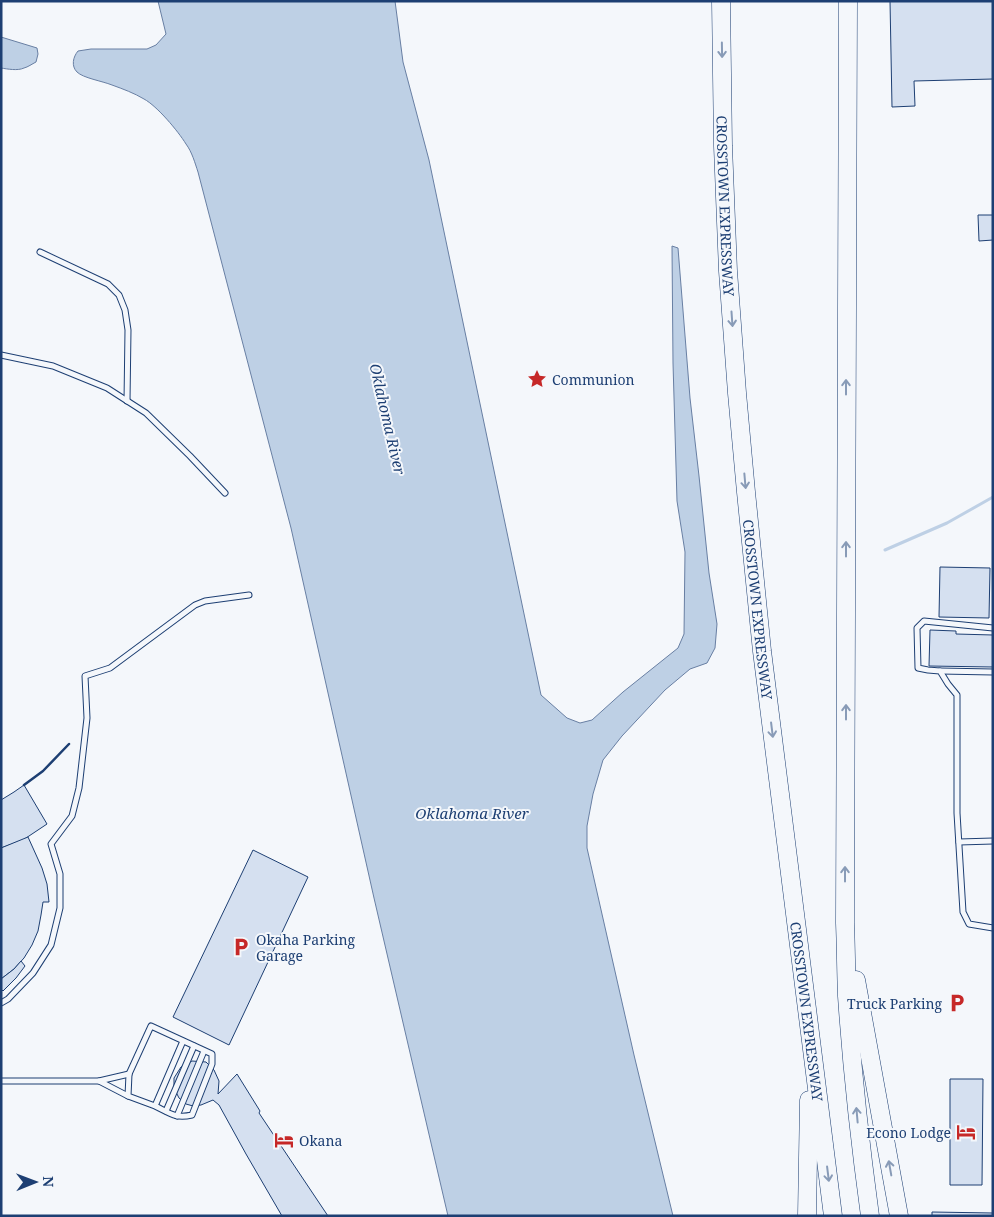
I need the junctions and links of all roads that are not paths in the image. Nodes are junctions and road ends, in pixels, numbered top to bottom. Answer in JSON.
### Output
{"nodes":[{"id":1,"x":721,"y":1,"type":"edge"},
{"id":2,"x":848,"y":1,"type":"edge"},
{"id":3,"x":40,"y":252,"type":"dead end"},
{"id":4,"x":1,"y":355,"type":"edge"},
{"id":5,"x":127,"y":402,"type":"junction"},
{"id":6,"x":225,"y":493,"type":"dead end"},
{"id":7,"x":249,"y":595,"type":"dead end"},
{"id":8,"x":993,"y":628,"type":"edge"},
{"id":9,"x":940,"y":671,"type":"junction"},
{"id":10,"x":993,"y":672,"type":"edge"},
{"id":11,"x":993,"y":841,"type":"edge"},
{"id":12,"x":959,"y":842,"type":"junction"},
{"id":13,"x":845,"y":923,"type":"junction"},
{"id":14,"x":993,"y":928,"type":"edge"},
{"id":15,"x":1,"y":1003,"type":"edge"},
{"id":16,"x":811,"y":1039,"type":"junction"},
{"id":17,"x":183,"y":1041,"type":"junction"},
{"id":18,"x":194,"y":1046,"type":"junction"},
{"id":19,"x":204,"y":1051,"type":"junction"},
{"id":20,"x":128,"y":1074,"type":"junction"},
{"id":21,"x":1,"y":1081,"type":"edge"},
{"id":22,"x":99,"y":1081,"type":"junction"},
{"id":23,"x":128,"y":1096,"type":"junction"},
{"id":24,"x":155,"y":1106,"type":"junction"},
{"id":25,"x":166,"y":1111,"type":"junction"},
{"id":26,"x":177,"y":1116,"type":"junction"},
{"id":27,"x":807,"y":1216,"type":"edge"},
{"id":28,"x":833,"y":1216,"type":"edge"},
{"id":29,"x":870,"y":1216,"type":"edge"},
{"id":30,"x":899,"y":1216,"type":"edge"}],
"edges":[{"from":1,"to":16,"type":"highway","name":"CROSSTOWN EXPRESSWAY","one_way":true},
{"from":13,"to":2,"type":"highway","one_way":true},
{"from":3,"to":5,"type":"lane"},
{"from":4,"to":5,"type":"lane"},
{"from":5,"to":6,"type":"lane"},
{"from":7,"to":15,"type":"lane"},
{"from":8,"to":9,"type":"lane"},
{"from":9,"to":10,"type":"lane"},
{"from":9,"to":12,"type":"lane"},
{"from":11,"to":12,"type":"lane"},
{"from":12,"to":14,"type":"lane"},
{"from":29,"to":13,"type":"highway","one_way":true},
{"from":30,"to":13,"type":"highway","one_way":true},
{"from":16,"to":27,"type":"highway"},
{"from":16,"to":28,"type":"highway","name":"CROSSTOWN EXPRESSWAY","one_way":true},
{"from":17,"to":18,"type":"lane"},
{"from":17,"to":20,"type":"lane"},
{"from":17,"to":24,"type":"lane"},
{"from":18,"to":19,"type":"lane"},
{"from":18,"to":25,"type":"lane"},
{"from":19,"to":26,"type":"lane"},
{"from":19,"to":26,"type":"lane"},
{"from":20,"to":22,"type":"lane"},
{"from":20,"to":23,"type":"lane"},
{"from":21,"to":22,"type":"lane"},
{"from":22,"to":23,"type":"lane"},
{"from":23,"to":24,"type":"lane"},
{"from":24,"to":25,"type":"lane"},
{"from":25,"to":26,"type":"lane"}]}
